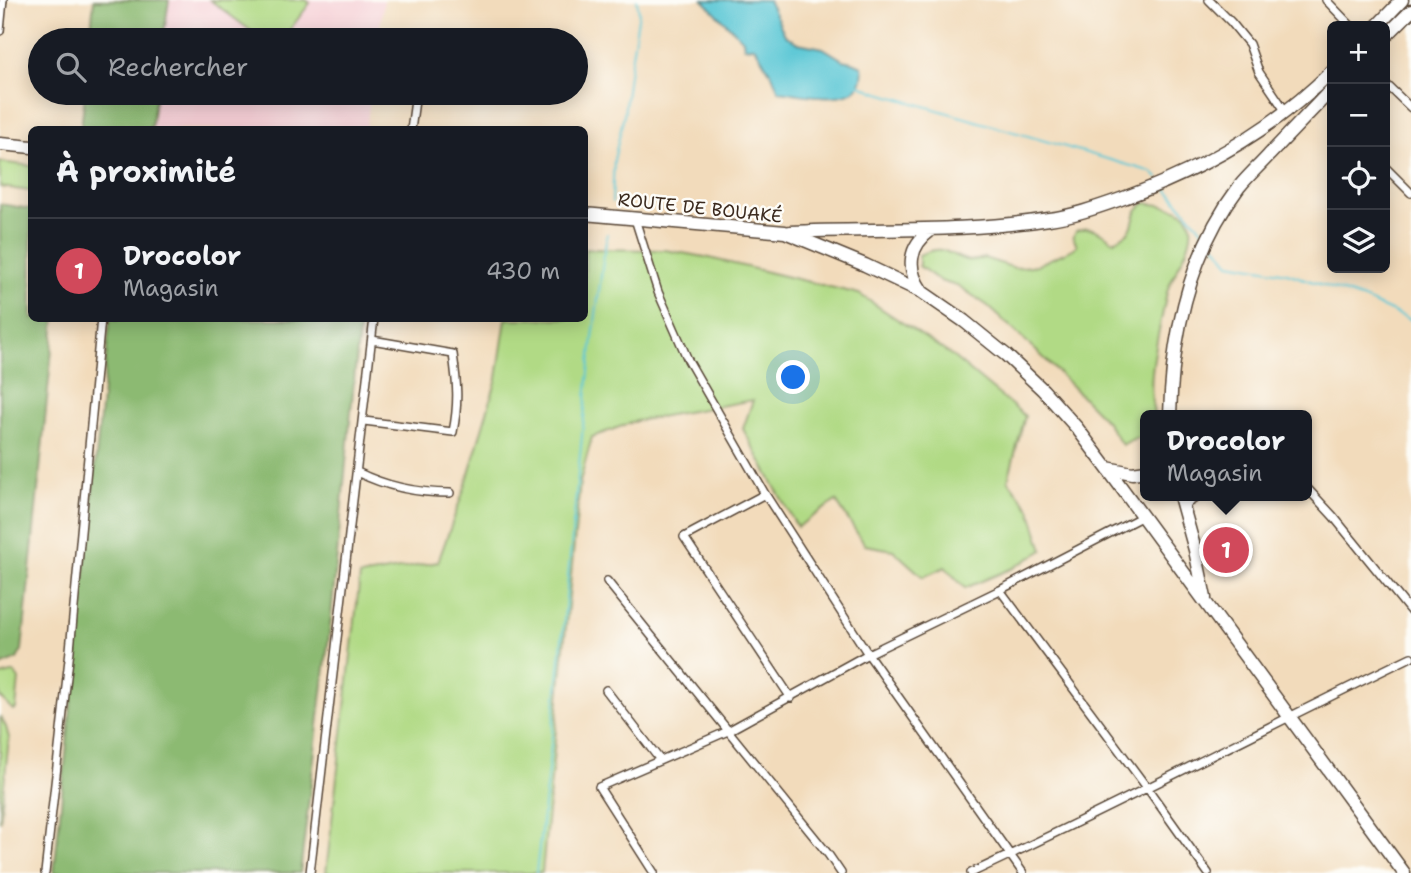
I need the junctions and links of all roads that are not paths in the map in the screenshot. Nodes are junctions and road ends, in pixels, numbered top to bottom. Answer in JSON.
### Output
{"nodes":[{"id":1,"x":3,"y":0,"type":"edge"},
{"id":2,"x":1209,"y":0,"type":"edge"},
{"id":3,"x":1326,"y":0,"type":"edge"},
{"id":4,"x":1402,"y":0,"type":"edge"},
{"id":5,"x":1411,"y":11,"type":"edge"},
{"id":6,"x":1346,"y":21,"type":"edge"},
{"id":7,"x":1382,"y":21,"type":"edge"},
{"id":8,"x":0,"y":31,"type":"edge"},
{"id":9,"x":1390,"y":32,"type":"edge"},
{"id":10,"x":1327,"y":76,"type":"edge"},
{"id":11,"x":1386,"y":84,"type":"edge"},
{"id":12,"x":1327,"y":94,"type":"edge"},
{"id":13,"x":414,"y":105,"type":"edge"},
{"id":14,"x":1411,"y":108,"type":"edge"},
{"id":15,"x":1286,"y":111,"type":"junction"},
{"id":16,"x":1297,"y":125,"type":"junction"},
{"id":17,"x":412,"y":126,"type":"edge"},
{"id":18,"x":0,"y":144,"type":"edge"},
{"id":19,"x":28,"y":147,"type":"edge"},
{"id":20,"x":1390,"y":172,"type":"edge"},
{"id":21,"x":1411,"y":193,"type":"edge"},
{"id":22,"x":588,"y":214,"type":"edge"},
{"id":23,"x":635,"y":219,"type":"junction"},
{"id":24,"x":930,"y":230,"type":"junction"},
{"id":25,"x":785,"y":232,"type":"junction"},
{"id":26,"x":922,"y":292,"type":"junction"},
{"id":27,"x":101,"y":322,"type":"edge"},
{"id":28,"x":374,"y":322,"type":"edge"},
{"id":29,"x":372,"y":340,"type":"junction"},
{"id":30,"x":1170,"y":410,"type":"edge"},
{"id":31,"x":364,"y":421,"type":"junction"},
{"id":32,"x":1107,"y":468,"type":"junction"},
{"id":33,"x":357,"y":472,"type":"junction"},
{"id":34,"x":1140,"y":472,"type":"edge"},
{"id":35,"x":1312,"y":492,"type":"edge"},
{"id":36,"x":450,"y":494,"type":"dead end"},
{"id":37,"x":765,"y":494,"type":"junction"},
{"id":38,"x":1181,"y":501,"type":"edge"},
{"id":39,"x":1144,"y":516,"type":"junction"},
{"id":40,"x":607,"y":581,"type":"dead end"},
{"id":41,"x":1000,"y":590,"type":"junction"},
{"id":42,"x":1206,"y":601,"type":"junction"},
{"id":43,"x":1411,"y":612,"type":"edge"},
{"id":44,"x":868,"y":654,"type":"junction"},
{"id":45,"x":1411,"y":657,"type":"edge"},
{"id":46,"x":606,"y":690,"type":"dead end"},
{"id":47,"x":791,"y":698,"type":"junction"},
{"id":48,"x":1288,"y":716,"type":"junction"},
{"id":49,"x":728,"y":731,"type":"junction"},
{"id":50,"x":660,"y":760,"type":"junction"},
{"id":51,"x":1148,"y":789,"type":"junction"},
{"id":52,"x":1011,"y":855,"type":"junction"},
{"id":53,"x":45,"y":873,"type":"edge"},
{"id":54,"x":310,"y":873,"type":"edge"},
{"id":55,"x":654,"y":873,"type":"edge"},
{"id":56,"x":841,"y":873,"type":"edge"},
{"id":57,"x":971,"y":873,"type":"edge"},
{"id":58,"x":1023,"y":873,"type":"edge"},
{"id":59,"x":1208,"y":873,"type":"edge"},
{"id":60,"x":1404,"y":873,"type":"edge"}],
"edges":[{"from":1,"to":8,"type":"street"},
{"from":2,"to":15,"type":"street"},
{"from":3,"to":6,"type":"street"},
{"from":4,"to":7,"type":"highway"},
{"from":5,"to":9,"type":"highway"},
{"from":10,"to":15,"type":"highway"},
{"from":11,"to":14,"type":"street"},
{"from":12,"to":16,"type":"highway"},
{"from":13,"to":17,"type":"street"},
{"from":15,"to":16,"type":"highway"},
{"from":15,"to":24,"type":"highway"},
{"from":16,"to":30,"type":"highway"},
{"from":18,"to":19,"type":"highway"},
{"from":20,"to":21,"type":"street"},
{"from":22,"to":23,"type":"highway","name":"ROUTE DE BOUAKÉ"},
{"from":23,"to":25,"type":"highway","name":"ROUTE DE BOUAKÉ"},
{"from":23,"to":37,"type":"street"},
{"from":24,"to":25,"type":"highway"},
{"from":24,"to":26,"type":"highway"},
{"from":25,"to":26,"type":"highway","name":"ROUTE DE BOUAKÉ"},
{"from":26,"to":32,"type":"highway","name":"ROUTE DE BOUAKÉ"},
{"from":27,"to":53,"type":"street"},
{"from":28,"to":29,"type":"street"},
{"from":29,"to":31,"type":"street"},
{"from":29,"to":31,"type":"street"},
{"from":31,"to":33,"type":"street"},
{"from":32,"to":34,"type":"highway"},
{"from":32,"to":39,"type":"highway","name":"ROUTE DE BOUAKÉ"},
{"from":33,"to":36,"type":"street"},
{"from":33,"to":54,"type":"street"},
{"from":35,"to":43,"type":"street"},
{"from":37,"to":44,"type":"street"},
{"from":37,"to":47,"type":"street"},
{"from":38,"to":42,"type":"highway"},
{"from":39,"to":41,"type":"street"},
{"from":39,"to":42,"type":"highway","name":"ROUTE DE BOUAKÉ"},
{"from":40,"to":49,"type":"street"},
{"from":41,"to":44,"type":"street"},
{"from":41,"to":51,"type":"street"},
{"from":42,"to":48,"type":"highway","name":"ROUTE DE BOUAKÉ"},
{"from":44,"to":47,"type":"street"},
{"from":44,"to":52,"type":"street"},
{"from":45,"to":48,"type":"street"},
{"from":46,"to":50,"type":"street"},
{"from":47,"to":49,"type":"street"},
{"from":48,"to":51,"type":"street"},
{"from":48,"to":60,"type":"highway","name":"ROUTE DE BOUAKÉ"},
{"from":49,"to":50,"type":"street"},
{"from":49,"to":56,"type":"street"},
{"from":50,"to":55,"type":"street"},
{"from":51,"to":52,"type":"street"},
{"from":51,"to":59,"type":"street"},
{"from":52,"to":57,"type":"street"},
{"from":52,"to":58,"type":"street"}]}
